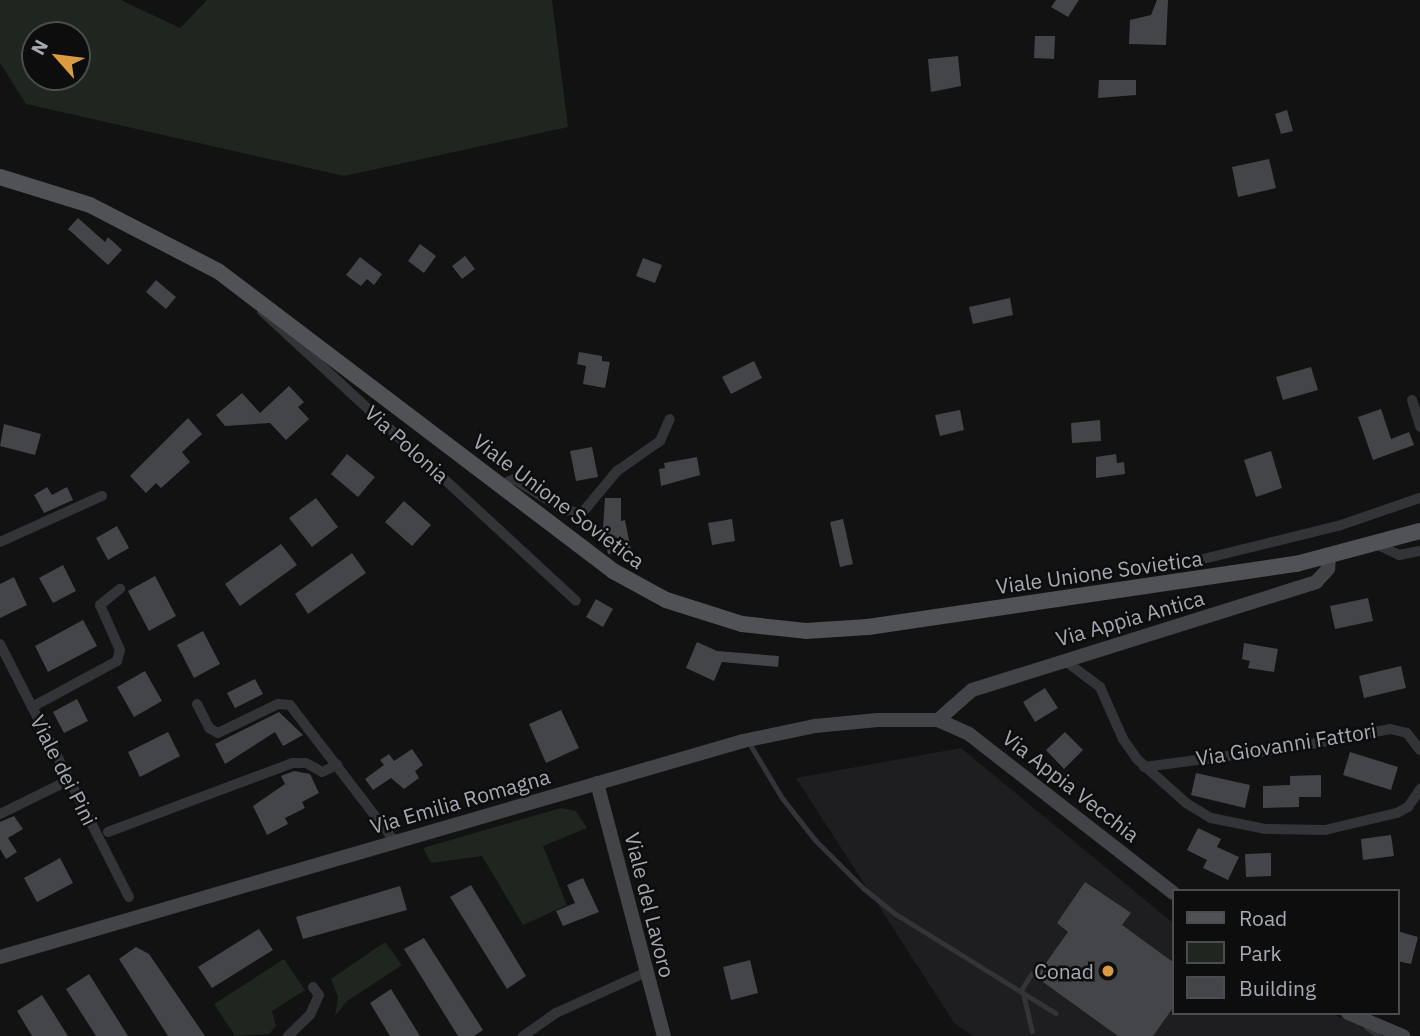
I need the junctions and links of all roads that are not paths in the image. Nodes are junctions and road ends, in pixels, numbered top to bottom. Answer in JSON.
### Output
{"nodes":[{"id":1,"x":0,"y":177,"type":"edge"},
{"id":2,"x":241,"y":285,"type":"junction"},
{"id":3,"x":1412,"y":400,"type":"dead end"},
{"id":4,"x":670,"y":419,"type":"dead end"},
{"id":5,"x":1420,"y":427,"type":"edge"},
{"id":6,"x":500,"y":485,"type":"junction"},
{"id":7,"x":102,"y":496,"type":"dead end"},
{"id":8,"x":1420,"y":498,"type":"edge"},
{"id":9,"x":1420,"y":531,"type":"edge"},
{"id":10,"x":0,"y":542,"type":"edge"},
{"id":11,"x":1378,"y":545,"type":"junction"},
{"id":12,"x":1419,"y":554,"type":"edge"},
{"id":13,"x":1329,"y":558,"type":"junction"},
{"id":14,"x":1197,"y":579,"type":"junction"},
{"id":15,"x":120,"y":589,"type":"dead end"},
{"id":16,"x":576,"y":601,"type":"dead end"},
{"id":17,"x":0,"y":644,"type":"edge"},
{"id":18,"x":1064,"y":660,"type":"junction"},
{"id":19,"x":197,"y":704,"type":"dead end"},
{"id":20,"x":32,"y":707,"type":"junction"},
{"id":21,"x":938,"y":720,"type":"junction"},
{"id":22,"x":748,"y":740,"type":"junction"},
{"id":23,"x":1420,"y":750,"type":"edge"},
{"id":24,"x":337,"y":765,"type":"junction"},
{"id":25,"x":1144,"y":766,"type":"junction"},
{"id":26,"x":69,"y":780,"type":"junction"},
{"id":27,"x":597,"y":783,"type":"junction"},
{"id":28,"x":1420,"y":789,"type":"edge"},
{"id":29,"x":0,"y":814,"type":"edge"},
{"id":30,"x":108,"y":832,"type":"dead end"},
{"id":31,"x":394,"y":842,"type":"junction"},
{"id":32,"x":1172,"y":892,"type":"edge"},
{"id":33,"x":129,"y":897,"type":"dead end"},
{"id":34,"x":0,"y":957,"type":"edge"},
{"id":35,"x":644,"y":973,"type":"junction"},
{"id":36,"x":1032,"y":973,"type":"dead end"},
{"id":37,"x":313,"y":987,"type":"dead end"},
{"id":38,"x":1021,"y":990,"type":"junction"},
{"id":39,"x":1055,"y":1013,"type":"dead end"},
{"id":40,"x":1350,"y":1015,"type":"edge"},
{"id":41,"x":1351,"y":1015,"type":"edge"},
{"id":42,"x":1032,"y":1031,"type":"dead end"},
{"id":43,"x":288,"y":1036,"type":"edge"},
{"id":44,"x":523,"y":1036,"type":"edge"},
{"id":45,"x":664,"y":1036,"type":"edge"},
{"id":46,"x":1379,"y":1036,"type":"edge"},
{"id":47,"x":1403,"y":1036,"type":"edge"}],
"edges":[{"from":1,"to":2,"type":"main road","name":"Viale Unione Sovietica"},
{"from":2,"to":6,"type":"main road","name":"Viale Unione Sovietica"},
{"from":2,"to":16,"type":"street","name":"Via Polonia"},
{"from":3,"to":5,"type":"street"},
{"from":4,"to":6,"type":"street"},
{"from":6,"to":14,"type":"main road","name":"Viale Unione Sovietica"},
{"from":7,"to":10,"type":"street"},
{"from":8,"to":14,"type":"street"},
{"from":9,"to":11,"type":"main road","name":"Viale Unione Sovietica"},
{"from":11,"to":12,"type":"street"},
{"from":11,"to":13,"type":"main road","name":"Viale Unione Sovietica"},
{"from":13,"to":14,"type":"main road","name":"Viale Unione Sovietica"},
{"from":13,"to":18,"type":"main road","name":"Via Appia Antica"},
{"from":15,"to":20,"type":"street"},
{"from":17,"to":20,"type":"street","name":"Viale dei Pini"},
{"from":18,"to":21,"type":"main road","name":"Via Appia Antica"},
{"from":18,"to":25,"type":"street"},
{"from":19,"to":24,"type":"street"},
{"from":20,"to":26,"type":"street","name":"Viale dei Pini"},
{"from":21,"to":22,"type":"main road","name":"Via Emilia Romagna"},
{"from":21,"to":32,"type":"main road","name":"Via Appia Vecchia"},
{"from":22,"to":27,"type":"main road","name":"Via Emilia Romagna"},
{"from":22,"to":38,"type":"lane"},
{"from":23,"to":25,"type":"street","name":"Via Giovanni Fattori"},
{"from":24,"to":30,"type":"street"},
{"from":24,"to":31,"type":"street"},
{"from":25,"to":28,"type":"street"},
{"from":26,"to":29,"type":"street"},
{"from":26,"to":33,"type":"street","name":"Viale dei Pini"},
{"from":27,"to":31,"type":"main road","name":"Via Emilia Romagna"},
{"from":27,"to":35,"type":"main road","name":"Viale del Lavoro"},
{"from":31,"to":34,"type":"main road","name":"Via Emilia Romagna"},
{"from":35,"to":44,"type":"street"},
{"from":35,"to":45,"type":"main road","name":"Viale del Lavoro"},
{"from":36,"to":38,"type":"lane"},
{"from":37,"to":43,"type":"street"},
{"from":38,"to":39,"type":"lane"},
{"from":38,"to":42,"type":"lane"},
{"from":40,"to":46,"type":"lane"},
{"from":41,"to":47,"type":"main road"}]}
